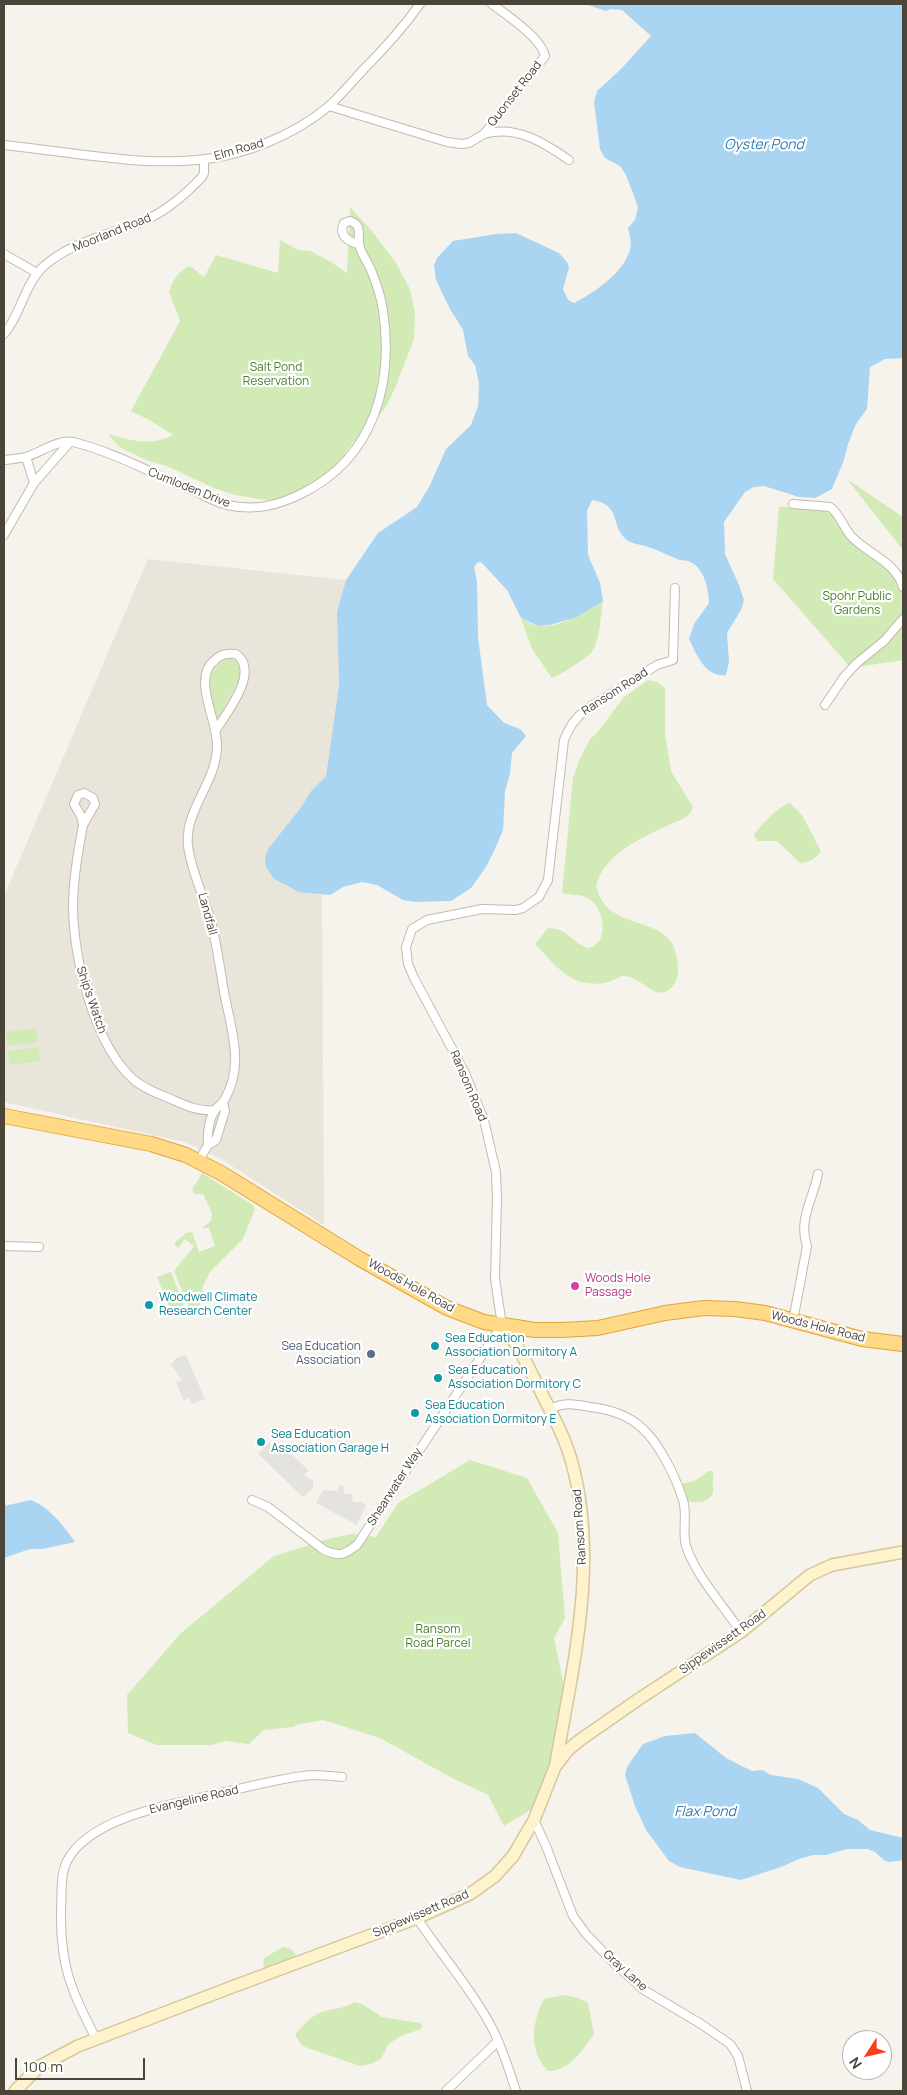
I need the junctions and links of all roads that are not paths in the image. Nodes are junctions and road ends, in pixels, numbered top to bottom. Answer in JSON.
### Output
{"nodes":[{"id":1,"x":420,"y":4,"type":"edge"},
{"id":2,"x":492,"y":4,"type":"edge"},
{"id":3,"x":329,"y":106,"type":"junction"},
{"id":4,"x":484,"y":134,"type":"junction"},
{"id":5,"x":4,"y":145,"type":"edge"},
{"id":6,"x":204,"y":159,"type":"junction"},
{"id":7,"x":569,"y":160,"type":"dead end"},
{"id":8,"x":358,"y":244,"type":"dead end"},
{"id":9,"x":4,"y":254,"type":"edge"},
{"id":10,"x":37,"y":273,"type":"junction"},
{"id":11,"x":4,"y":334,"type":"edge"},
{"id":12,"x":70,"y":442,"type":"junction"},
{"id":13,"x":26,"y":457,"type":"junction"},
{"id":14,"x":4,"y":460,"type":"edge"},
{"id":15,"x":34,"y":483,"type":"junction"},
{"id":16,"x":793,"y":504,"type":"dead end"},
{"id":17,"x":4,"y":535,"type":"edge"},
{"id":18,"x":903,"y":587,"type":"edge"},
{"id":19,"x":675,"y":588,"type":"dead end"},
{"id":20,"x":903,"y":619,"type":"edge"},
{"id":21,"x":825,"y":705,"type":"dead end"},
{"id":22,"x":216,"y":730,"type":"junction"},
{"id":23,"x":83,"y":825,"type":"dead end"},
{"id":24,"x":223,"y":1102,"type":"junction"},
{"id":25,"x":214,"y":1110,"type":"junction"},
{"id":26,"x":4,"y":1116,"type":"edge"},
{"id":27,"x":208,"y":1145,"type":"junction"},
{"id":28,"x":199,"y":1160,"type":"junction"},
{"id":29,"x":818,"y":1174,"type":"dead end"},
{"id":30,"x":4,"y":1246,"type":"edge"},
{"id":31,"x":39,"y":1247,"type":"dead end"},
{"id":32,"x":793,"y":1321,"type":"junction"},
{"id":33,"x":502,"y":1325,"type":"junction"},
{"id":34,"x":903,"y":1344,"type":"edge"},
{"id":35,"x":550,"y":1410,"type":"junction"},
{"id":36,"x":252,"y":1500,"type":"dead end"},
{"id":37,"x":903,"y":1552,"type":"edge"},
{"id":38,"x":741,"y":1632,"type":"junction"},
{"id":39,"x":555,"y":1767,"type":"junction"},
{"id":40,"x":342,"y":1777,"type":"dead end"},
{"id":41,"x":534,"y":1820,"type":"junction"},
{"id":42,"x":417,"y":1918,"type":"junction"},
{"id":43,"x":96,"y":2039,"type":"junction"},
{"id":44,"x":497,"y":2042,"type":"junction"},
{"id":45,"x":15,"y":2091,"type":"edge"},
{"id":46,"x":446,"y":2091,"type":"edge"},
{"id":47,"x":516,"y":2091,"type":"edge"},
{"id":48,"x":747,"y":2091,"type":"edge"}],
"edges":[{"from":1,"to":3,"type":"street","name":"Elm Road"},
{"from":2,"to":4,"type":"street","name":"Quonset Road"},
{"from":3,"to":4,"type":"street","name":"Quonset Road"},
{"from":3,"to":6,"type":"street","name":"Elm Road"},
{"from":4,"to":7,"type":"street"},
{"from":5,"to":6,"type":"street","name":"Elm Road"},
{"from":6,"to":10,"type":"street","name":"Moorland Road"},
{"from":8,"to":12,"type":"street","name":"Cumloden Drive"},
{"from":9,"to":10,"type":"street"},
{"from":10,"to":11,"type":"street","name":"Moorland Road"},
{"from":12,"to":13,"type":"street"},
{"from":12,"to":15,"type":"street"},
{"from":13,"to":14,"type":"street"},
{"from":13,"to":15,"type":"street"},
{"from":15,"to":17,"type":"street"},
{"from":16,"to":18,"type":"street"},
{"from":19,"to":33,"type":"street","name":"Ransom Road"},
{"from":20,"to":21,"type":"street"},
{"from":22,"to":22,"type":"street","name":"Landfall"},
{"from":22,"to":24,"type":"street","name":"Landfall"},
{"from":23,"to":25,"type":"street","name":"Ship's Watch"},
{"from":24,"to":25,"type":"street","name":"Landfall"},
{"from":24,"to":27,"type":"street","name":"Landfall"},
{"from":25,"to":27,"type":"street","name":"Landfall"},
{"from":26,"to":28,"type":"highway","name":"Woods Hole Road"},
{"from":27,"to":28,"type":"street","name":"Landfall"},
{"from":28,"to":33,"type":"highway","name":"Woods Hole Road"},
{"from":29,"to":32,"type":"street"},
{"from":30,"to":31,"type":"street"},
{"from":32,"to":33,"type":"highway","name":"Woods Hole Road"},
{"from":32,"to":34,"type":"highway","name":"Woods Hole Road"},
{"from":33,"to":35,"type":"main road","name":"Ransom Road"},
{"from":33,"to":36,"type":"street","name":"Shearwater Way"},
{"from":35,"to":38,"type":"street"},
{"from":35,"to":39,"type":"main road","name":"Ransom Road"},
{"from":37,"to":38,"type":"main road","name":"Sippewissett Road"},
{"from":38,"to":39,"type":"main road","name":"Sippewissett Road"},
{"from":39,"to":41,"type":"main road","name":"Sippewissett Road"},
{"from":40,"to":43,"type":"street","name":"Evangeline Road"},
{"from":41,"to":42,"type":"main road","name":"Sippewissett Road"},
{"from":41,"to":48,"type":"street","name":"Gray Lane"},
{"from":42,"to":43,"type":"main road","name":"Sippewissett Road"},
{"from":42,"to":44,"type":"street"},
{"from":43,"to":45,"type":"main road","name":"Sippewissett Road"},
{"from":44,"to":46,"type":"street"},
{"from":44,"to":47,"type":"street"}]}
